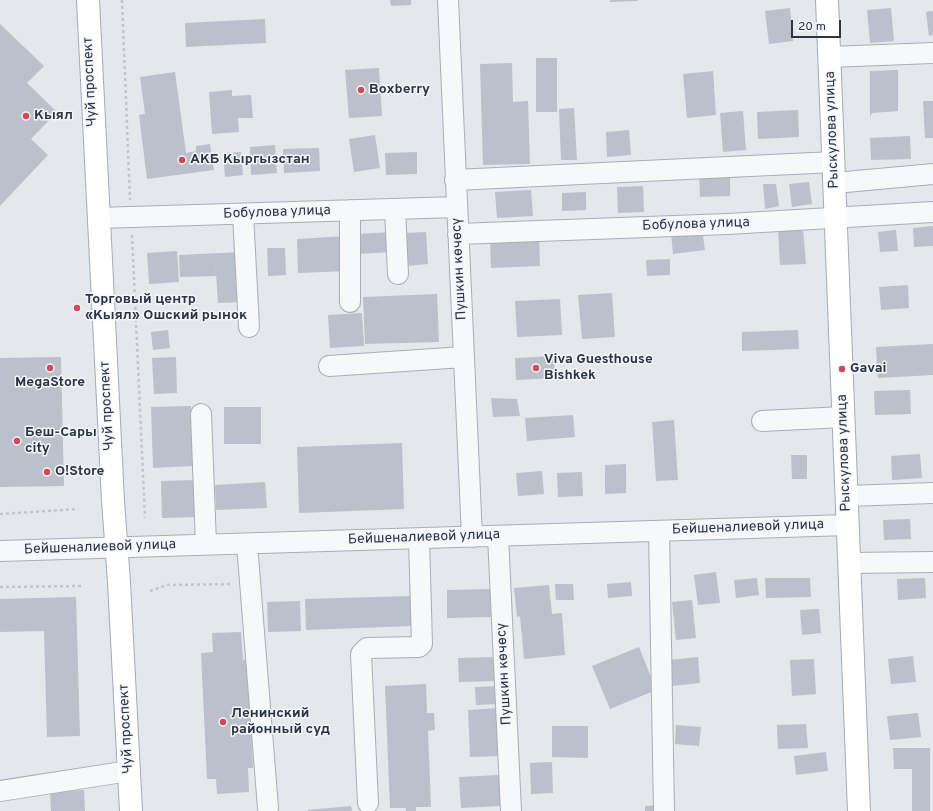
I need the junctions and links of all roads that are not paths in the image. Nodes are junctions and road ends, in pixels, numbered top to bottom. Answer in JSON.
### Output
{"nodes":[{"id":1,"x":88,"y":0,"type":"edge"},
{"id":2,"x":448,"y":0,"type":"edge"},
{"id":3,"x":827,"y":0,"type":"edge"},
{"id":4,"x":933,"y":53,"type":"edge"},
{"id":5,"x":830,"y":57,"type":"junction"},
{"id":6,"x":834,"y":172,"type":"junction"},
{"id":7,"x":933,"y":174,"type":"edge"},
{"id":8,"x":455,"y":180,"type":"junction"},
{"id":9,"x":457,"y":206,"type":"junction"},
{"id":10,"x":395,"y":209,"type":"junction"},
{"id":11,"x":350,"y":210,"type":"junction"},
{"id":12,"x":933,"y":212,"type":"edge"},
{"id":13,"x":243,"y":214,"type":"junction"},
{"id":14,"x":98,"y":218,"type":"junction"},
{"id":15,"x":836,"y":219,"type":"junction"},
{"id":16,"x":458,"y":234,"type":"junction"},
{"id":17,"x":398,"y":274,"type":"dead end"},
{"id":18,"x":350,"y":302,"type":"dead end"},
{"id":19,"x":249,"y":327,"type":"dead end"},
{"id":20,"x":464,"y":357,"type":"junction"},
{"id":21,"x":329,"y":366,"type":"dead end"},
{"id":22,"x":201,"y":414,"type":"dead end"},
{"id":23,"x":844,"y":417,"type":"junction"},
{"id":24,"x":762,"y":422,"type":"dead end"},
{"id":25,"x":933,"y":493,"type":"edge"},
{"id":26,"x":847,"y":496,"type":"junction"},
{"id":27,"x":848,"y":525,"type":"junction"},
{"id":28,"x":659,"y":531,"type":"junction"},
{"id":29,"x":498,"y":536,"type":"junction"},
{"id":30,"x":472,"y":537,"type":"junction"},
{"id":31,"x":419,"y":539,"type":"junction"},
{"id":32,"x":206,"y":544,"type":"junction"},
{"id":33,"x":246,"y":544,"type":"junction"},
{"id":34,"x":116,"y":547,"type":"junction"},
{"id":35,"x":0,"y":551,"type":"edge"},
{"id":36,"x":933,"y":562,"type":"edge"},
{"id":37,"x":849,"y":563,"type":"junction"},
{"id":38,"x":129,"y":771,"type":"junction"},
{"id":39,"x":0,"y":791,"type":"edge"},
{"id":40,"x":368,"y":803,"type":"dead end"},
{"id":41,"x":268,"y":808,"type":"dead end"},
{"id":42,"x":131,"y":811,"type":"edge"},
{"id":43,"x":512,"y":811,"type":"edge"},
{"id":44,"x":664,"y":811,"type":"edge"},
{"id":45,"x":858,"y":811,"type":"edge"}],
"edges":[{"from":1,"to":14,"type":"main road","name":"Чуй проспект"},
{"from":2,"to":8,"type":"street","name":"Пушкин көчөсү"},
{"from":3,"to":5,"type":"main road","name":"Рыскулова улица"},
{"from":4,"to":5,"type":"street"},
{"from":5,"to":6,"type":"main road","name":"Рыскулова улица"},
{"from":6,"to":7,"type":"street"},
{"from":6,"to":8,"type":"street"},
{"from":6,"to":15,"type":"main road","name":"Рыскулова улица"},
{"from":8,"to":9,"type":"street","name":"Пушкин көчөсү"},
{"from":9,"to":10,"type":"street","name":"Бобулова улица"},
{"from":9,"to":16,"type":"street","name":"Пушкин көчөсү"},
{"from":10,"to":11,"type":"street","name":"Бобулова улица"},
{"from":10,"to":17,"type":"street"},
{"from":11,"to":13,"type":"street","name":"Бобулова улица"},
{"from":11,"to":18,"type":"street"},
{"from":12,"to":15,"type":"street","name":"Бобулова улица"},
{"from":13,"to":14,"type":"street","name":"Бобулова улица"},
{"from":13,"to":19,"type":"street"},
{"from":14,"to":34,"type":"main road","name":"Чуй проспект"},
{"from":15,"to":16,"type":"street","name":"Бобулова улица"},
{"from":15,"to":23,"type":"main road","name":"Рыскулова улица"},
{"from":16,"to":20,"type":"street","name":"Пушкин көчөсү"},
{"from":20,"to":21,"type":"street"},
{"from":20,"to":30,"type":"street","name":"Пушкин көчөсү"},
{"from":22,"to":32,"type":"street"},
{"from":23,"to":24,"type":"street"},
{"from":23,"to":26,"type":"main road","name":"Рыскулова улица"},
{"from":25,"to":26,"type":"street"},
{"from":26,"to":27,"type":"main road","name":"Рыскулова улица"},
{"from":27,"to":28,"type":"street","name":"Бейшеналиевой улица"},
{"from":27,"to":37,"type":"main road","name":"Рыскулова улица"},
{"from":28,"to":29,"type":"street","name":"Бейшеналиевой улица"},
{"from":28,"to":44,"type":"street"},
{"from":29,"to":30,"type":"street","name":"Бейшеналиевой улица"},
{"from":29,"to":43,"type":"street","name":"Пушкин көчөсү"},
{"from":30,"to":31,"type":"street","name":"Бейшеналиевой улица"},
{"from":31,"to":33,"type":"street","name":"Бейшеналиевой улица"},
{"from":31,"to":40,"type":"street"},
{"from":32,"to":33,"type":"street","name":"Бейшеналиевой улица"},
{"from":32,"to":34,"type":"street","name":"Бейшеналиевой улица"},
{"from":33,"to":41,"type":"street"},
{"from":34,"to":35,"type":"street","name":"Бейшеналиевой улица"},
{"from":34,"to":38,"type":"main road","name":"Чуй проспект"},
{"from":36,"to":37,"type":"street"},
{"from":37,"to":45,"type":"main road","name":"Рыскулова улица"},
{"from":38,"to":39,"type":"street"},
{"from":38,"to":42,"type":"main road","name":"Чуй проспект"}]}
